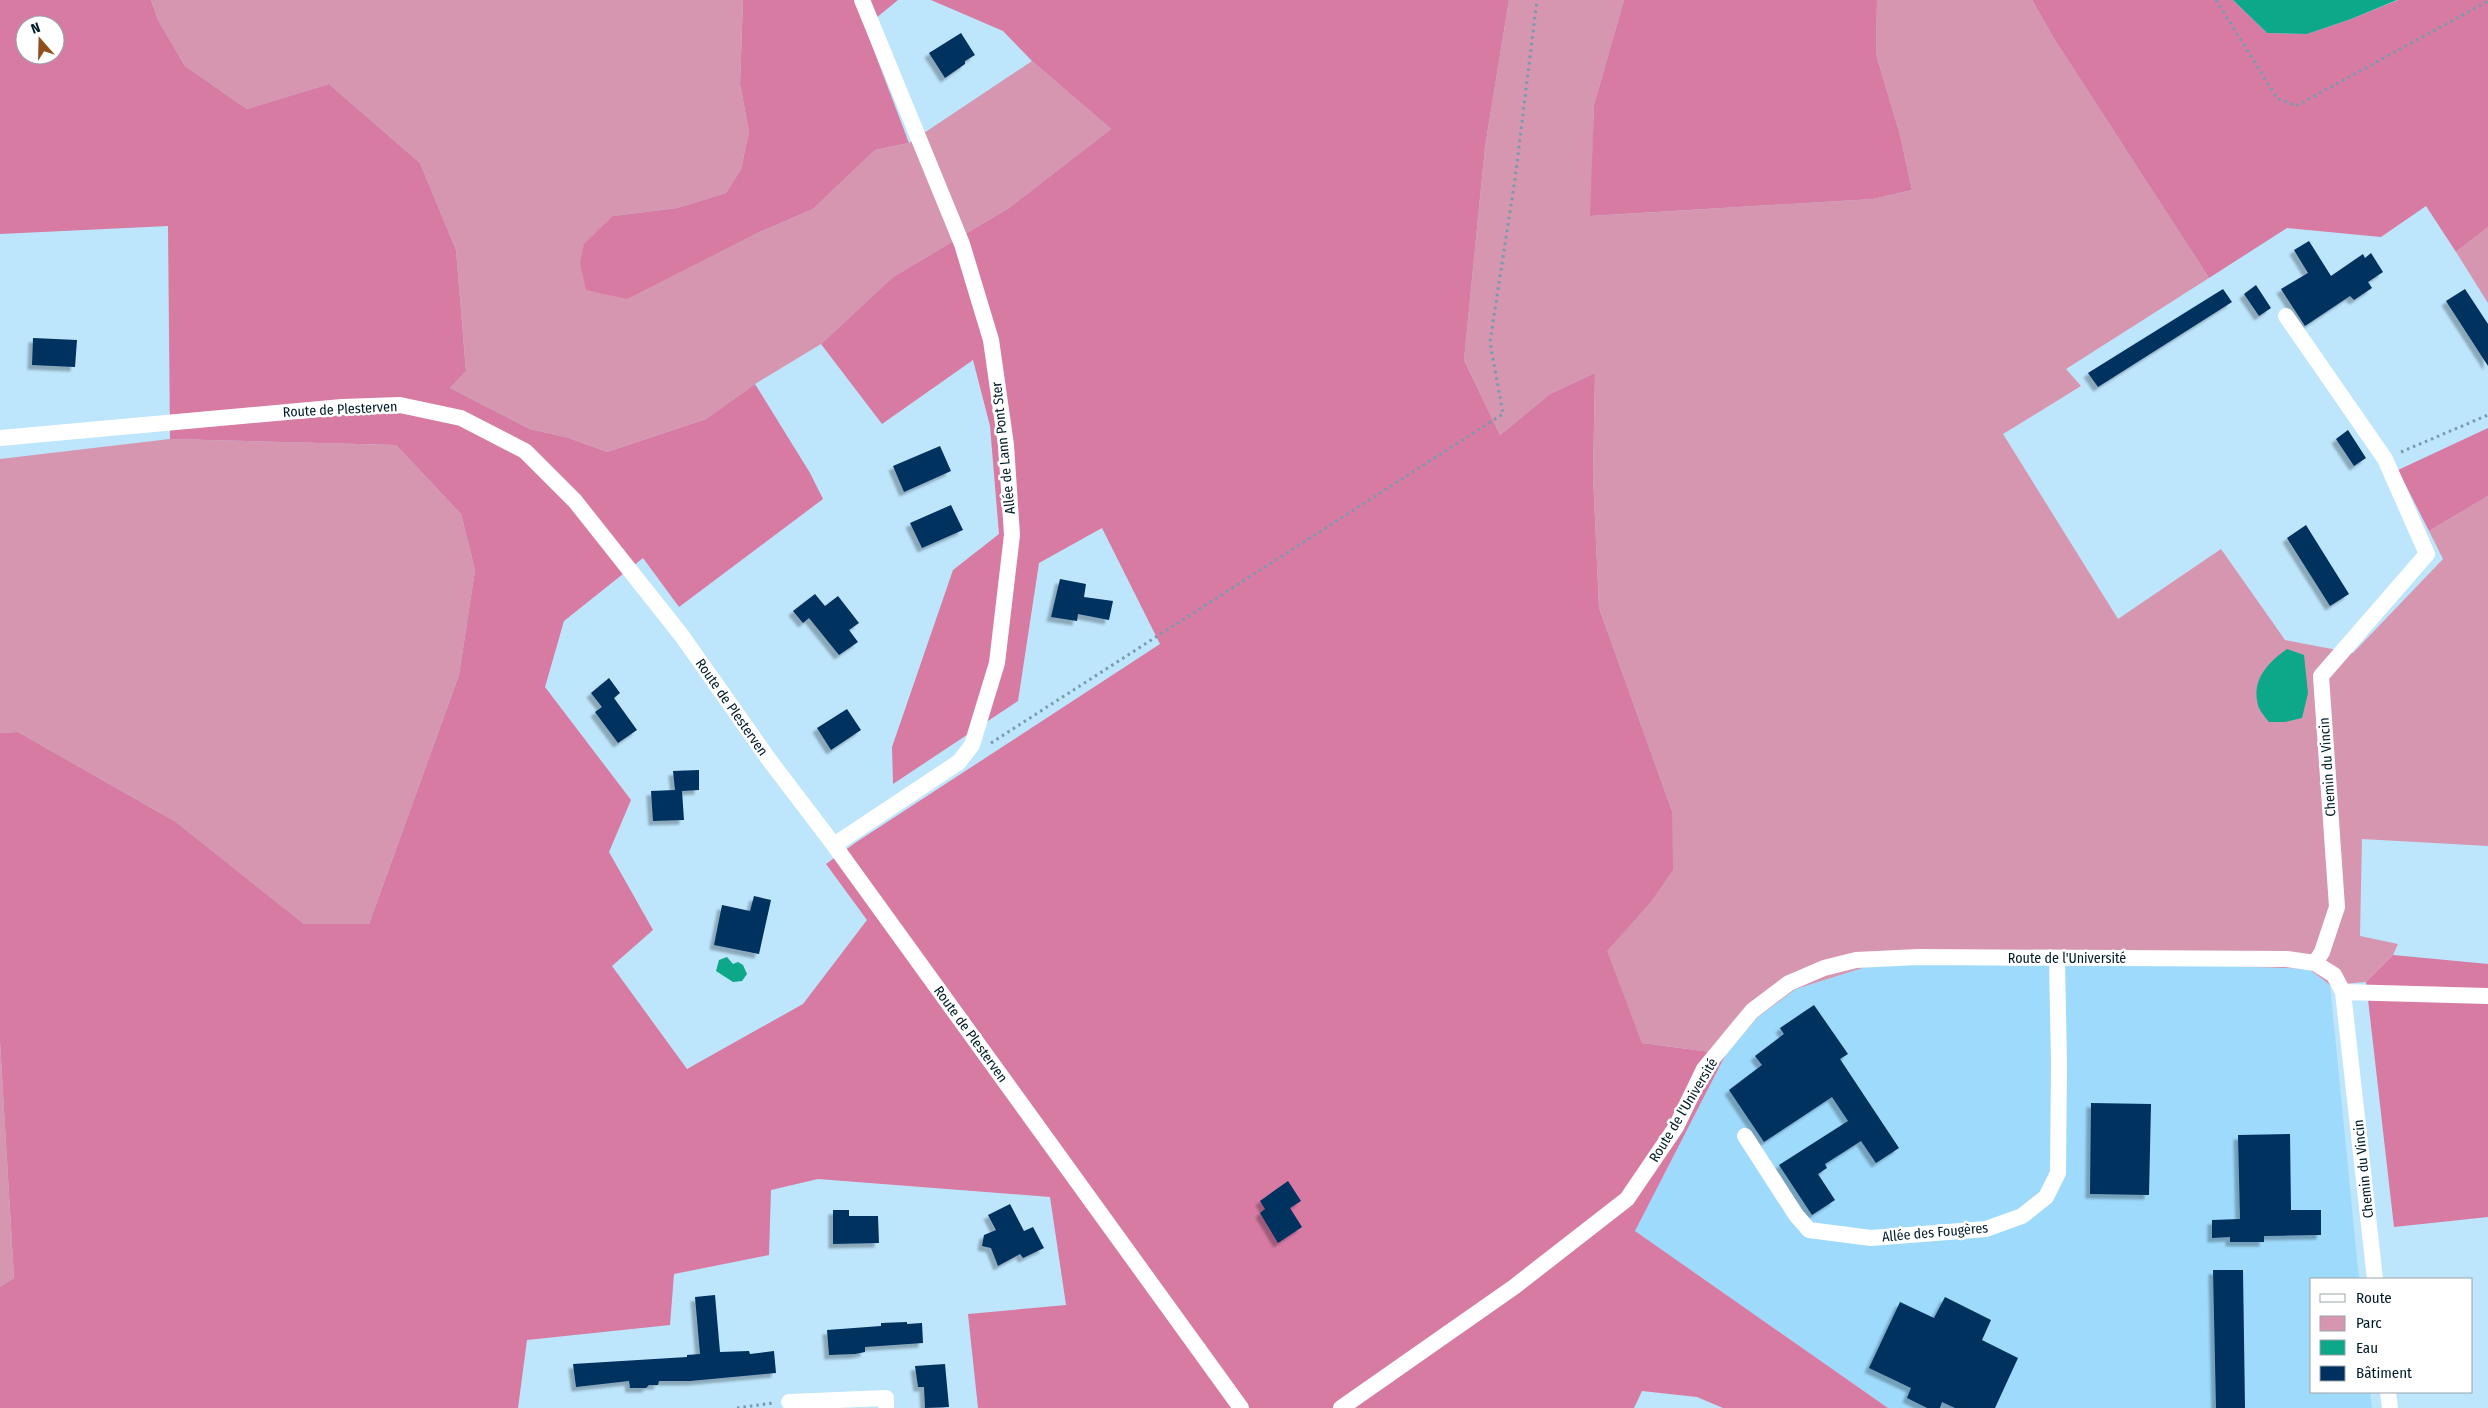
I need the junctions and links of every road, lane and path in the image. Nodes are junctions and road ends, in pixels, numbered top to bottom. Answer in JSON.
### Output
{"nodes":[{"id":1,"x":862,"y":0,"type":"edge"},
{"id":2,"x":1536,"y":0,"type":"edge"},
{"id":3,"x":2216,"y":0,"type":"edge"},
{"id":4,"x":2488,"y":2,"type":"edge"},
{"id":5,"x":2286,"y":316,"type":"dead end"},
{"id":6,"x":2488,"y":416,"type":"edge"},
{"id":7,"x":0,"y":438,"type":"edge"},
{"id":8,"x":2385,"y":458,"type":"junction"},
{"id":9,"x":972,"y":745,"type":"junction"},
{"id":10,"x":834,"y":845,"type":"junction"},
{"id":11,"x":2057,"y":959,"type":"junction"},
{"id":12,"x":2315,"y":963,"type":"junction"},
{"id":13,"x":2343,"y":992,"type":"junction"},
{"id":14,"x":2488,"y":996,"type":"edge"},
{"id":15,"x":1746,"y":1136,"type":"dead end"},
{"id":16,"x":2375,"y":1278,"type":"edge"},
{"id":17,"x":2388,"y":1393,"type":"edge"},
{"id":18,"x":789,"y":1402,"type":"joint"},
{"id":19,"x":737,"y":1408,"type":"edge"},
{"id":20,"x":886,"y":1408,"type":"edge"},
{"id":21,"x":1241,"y":1408,"type":"edge"},
{"id":22,"x":1342,"y":1408,"type":"edge"},
{"id":23,"x":2390,"y":1408,"type":"edge"}],
"edges":[{"from":1,"to":9,"type":"street","name":"Allée de Lann Pont Ster"},
{"from":2,"to":9,"type":"path"},
{"from":3,"to":4,"type":"path"},
{"from":5,"to":8,"type":"street","name":"Chemin du Vincin"},
{"from":6,"to":8,"type":"path"},
{"from":7,"to":10,"type":"street","name":"Route de Plesterven"},
{"from":8,"to":12,"type":"street","name":"Chemin du Vincin"},
{"from":9,"to":10,"type":"street","name":"Allée de Lann Pont Ster"},
{"from":10,"to":21,"type":"street","name":"Route de Plesterven"},
{"from":11,"to":12,"type":"street","name":"Route de l'Université"},
{"from":11,"to":15,"type":"street","name":"Allée des Fougères"},
{"from":11,"to":22,"type":"street","name":"Route de l'Université"},
{"from":12,"to":13,"type":"street","name":"Chemin du Vincin"},
{"from":13,"to":14,"type":"street"},
{"from":13,"to":16,"type":"street","name":"Chemin du Vincin"},
{"from":17,"to":23,"type":"street"},
{"from":18,"to":19,"type":"path"},
{"from":18,"to":20,"type":"street"}]}
